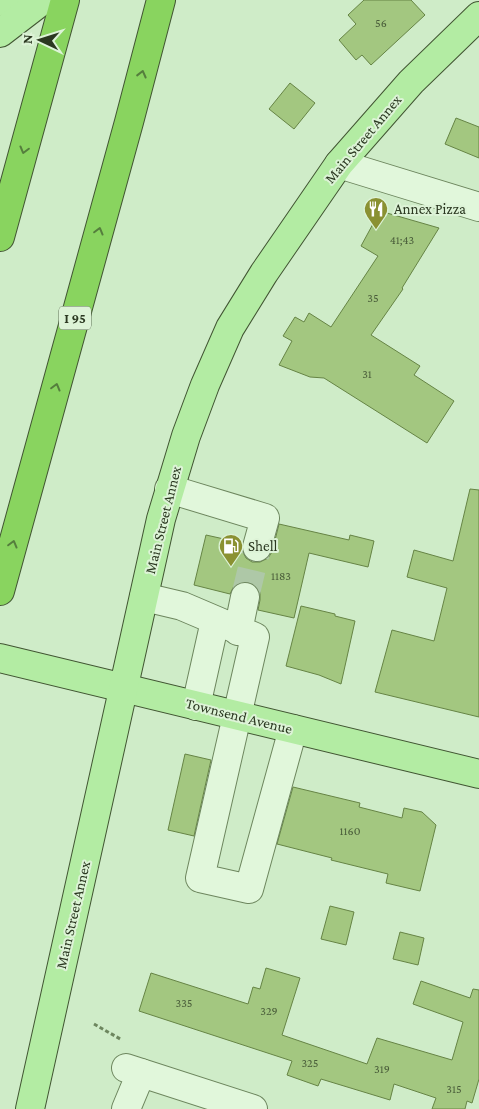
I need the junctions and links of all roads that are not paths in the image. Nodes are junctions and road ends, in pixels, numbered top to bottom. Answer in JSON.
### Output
{"nodes":[{"id":1,"x":18,"y":0,"type":"edge"},
{"id":2,"x":43,"y":0,"type":"edge"},
{"id":3,"x":65,"y":0,"type":"edge"},
{"id":4,"x":161,"y":0,"type":"edge"},
{"id":5,"x":0,"y":1,"type":"edge"},
{"id":6,"x":479,"y":16,"type":"edge"},
{"id":7,"x":0,"y":33,"type":"edge"},
{"id":8,"x":339,"y":164,"type":"junction"},
{"id":9,"x":479,"y":207,"type":"edge"},
{"id":10,"x":0,"y":237,"type":"edge"},
{"id":11,"x":169,"y":489,"type":"junction"},
{"id":12,"x":257,"y":547,"type":"tunnel mouth"},
{"id":13,"x":0,"y":591,"type":"edge"},
{"id":14,"x":144,"y":597,"type":"junction"},
{"id":15,"x":245,"y":597,"type":"tunnel mouth"},
{"id":16,"x":226,"y":626,"type":"junction"},
{"id":17,"x":0,"y":658,"type":"edge"},
{"id":18,"x":124,"y":688,"type":"junction"},
{"id":19,"x":196,"y":706,"type":"junction"},
{"id":20,"x":238,"y":716,"type":"junction"},
{"id":21,"x":293,"y":729,"type":"junction"},
{"id":22,"x":479,"y":774,"type":"edge"},
{"id":23,"x":30,"y":1109,"type":"edge"},
{"id":24,"x":126,"y":1109,"type":"edge"},
{"id":25,"x":252,"y":1109,"type":"edge"}],
"edges":[{"from":1,"to":5,"type":"main road"},
{"from":2,"to":7,"type":"main road"},
{"from":3,"to":10,"type":"highway","one_way":true},
{"from":13,"to":4,"type":"highway","number":"I 95","one_way":true},
{"from":6,"to":8,"type":"main road","name":"Main Street Annex"},
{"from":8,"to":9,"type":"street"},
{"from":8,"to":11,"type":"main road","name":"Main Street Annex"},
{"from":11,"to":12,"type":"street"},
{"from":11,"to":14,"type":"main road","name":"Main Street Annex"},
{"from":14,"to":16,"type":"street"},
{"from":14,"to":18,"type":"main road","name":"Main Street Annex"},
{"from":15,"to":16,"type":"street"},
{"from":16,"to":19,"type":"street"},
{"from":16,"to":20,"type":"street"},
{"from":17,"to":18,"type":"main road","name":"Townsend Avenue"},
{"from":18,"to":19,"type":"main road","name":"Townsend Avenue"},
{"from":18,"to":23,"type":"main road","name":"Main Street Annex"},
{"from":19,"to":20,"type":"main road","name":"Townsend Avenue"},
{"from":20,"to":21,"type":"main road","name":"Townsend Avenue"},
{"from":20,"to":21,"type":"street"},
{"from":21,"to":22,"type":"main road","name":"Townsend Avenue"},
{"from":24,"to":25,"type":"street"}]}
